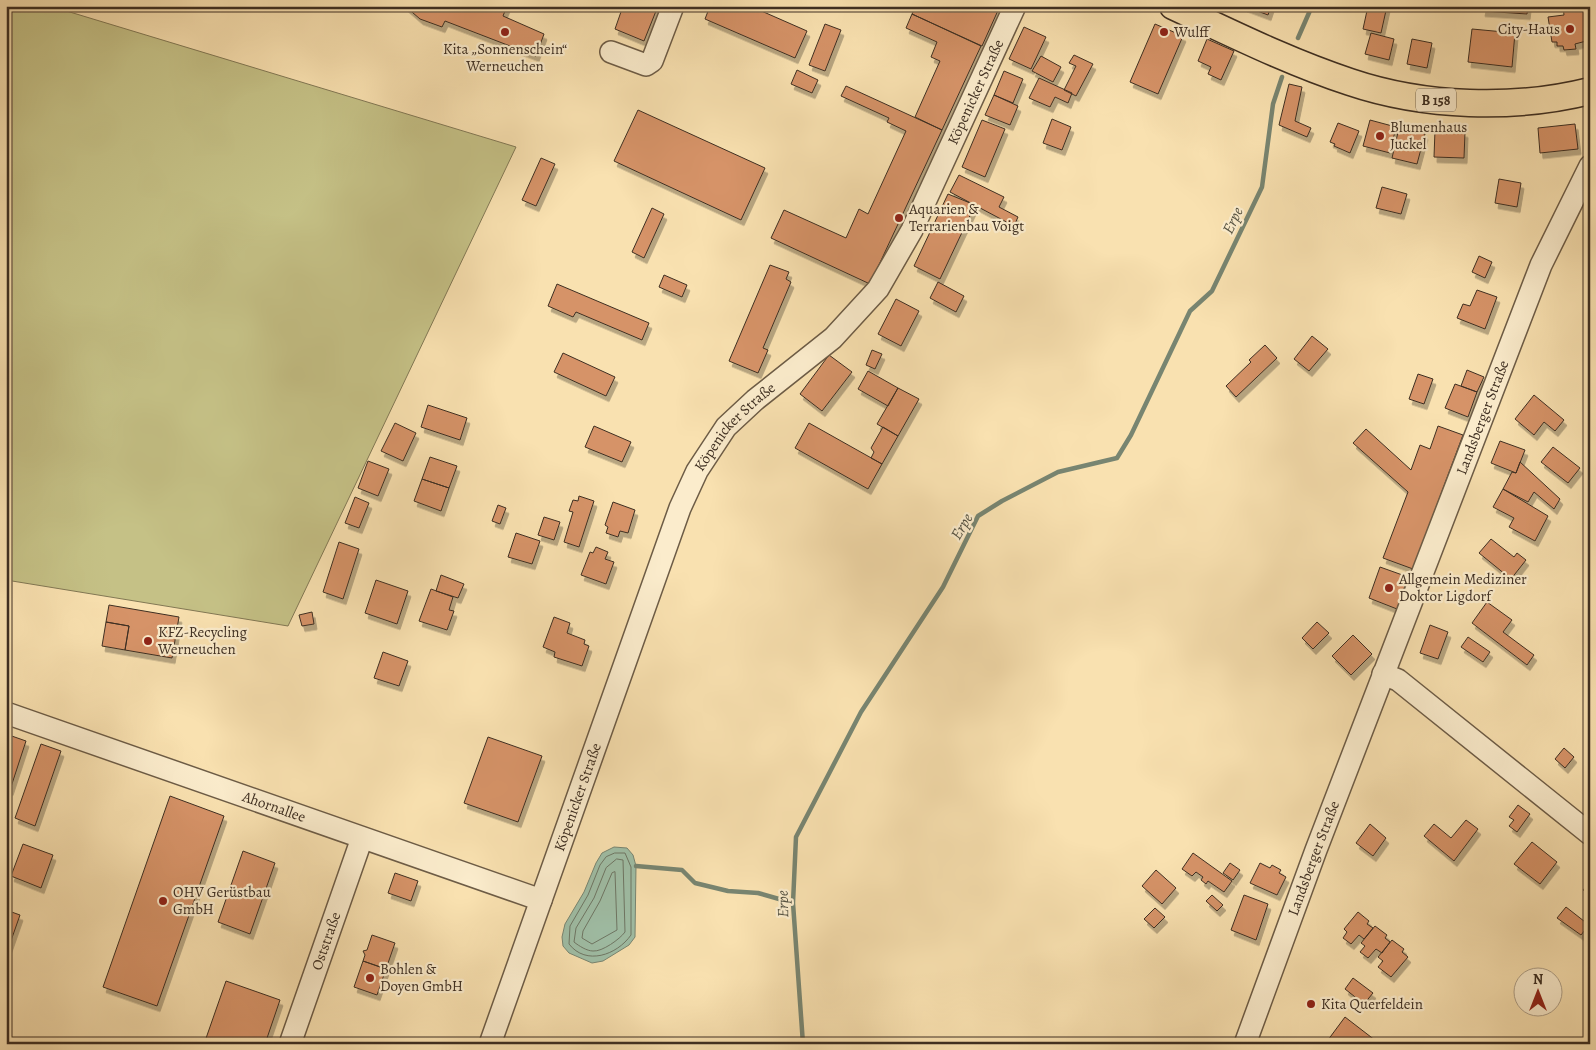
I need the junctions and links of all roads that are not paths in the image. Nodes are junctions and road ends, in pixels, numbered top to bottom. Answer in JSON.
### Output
{"nodes":[{"id":1,"x":673,"y":6,"type":"edge"},
{"id":2,"x":1015,"y":6,"type":"edge"},
{"id":3,"x":1173,"y":6,"type":"edge"},
{"id":4,"x":612,"y":52,"type":"dead end"},
{"id":5,"x":1590,"y":92,"type":"edge"},
{"id":6,"x":1590,"y":166,"type":"edge"},
{"id":7,"x":1384,"y":674,"type":"junction"},
{"id":8,"x":6,"y":713,"type":"edge"},
{"id":9,"x":1590,"y":834,"type":"edge"},
{"id":10,"x":362,"y":838,"type":"junction"},
{"id":11,"x":541,"y":900,"type":"junction"},
{"id":12,"x":290,"y":1044,"type":"edge"},
{"id":13,"x":490,"y":1044,"type":"edge"},
{"id":14,"x":1245,"y":1044,"type":"edge"}],
"edges":[{"from":1,"to":4,"type":"street"},
{"from":2,"to":11,"type":"street","name":"Köpenicker Straße"},
{"from":3,"to":5,"type":"main road","number":"B 158"},
{"from":6,"to":7,"type":"street","name":"Landsberger Straße"},
{"from":7,"to":9,"type":"street"},
{"from":7,"to":14,"type":"street","name":"Landsberger Straße"},
{"from":8,"to":10,"type":"street","name":"Ahornallee"},
{"from":10,"to":11,"type":"street","name":"Ahornallee"},
{"from":10,"to":12,"type":"street","name":"Oststraße"},
{"from":11,"to":13,"type":"street","name":"Köpenicker Straße"}]}
